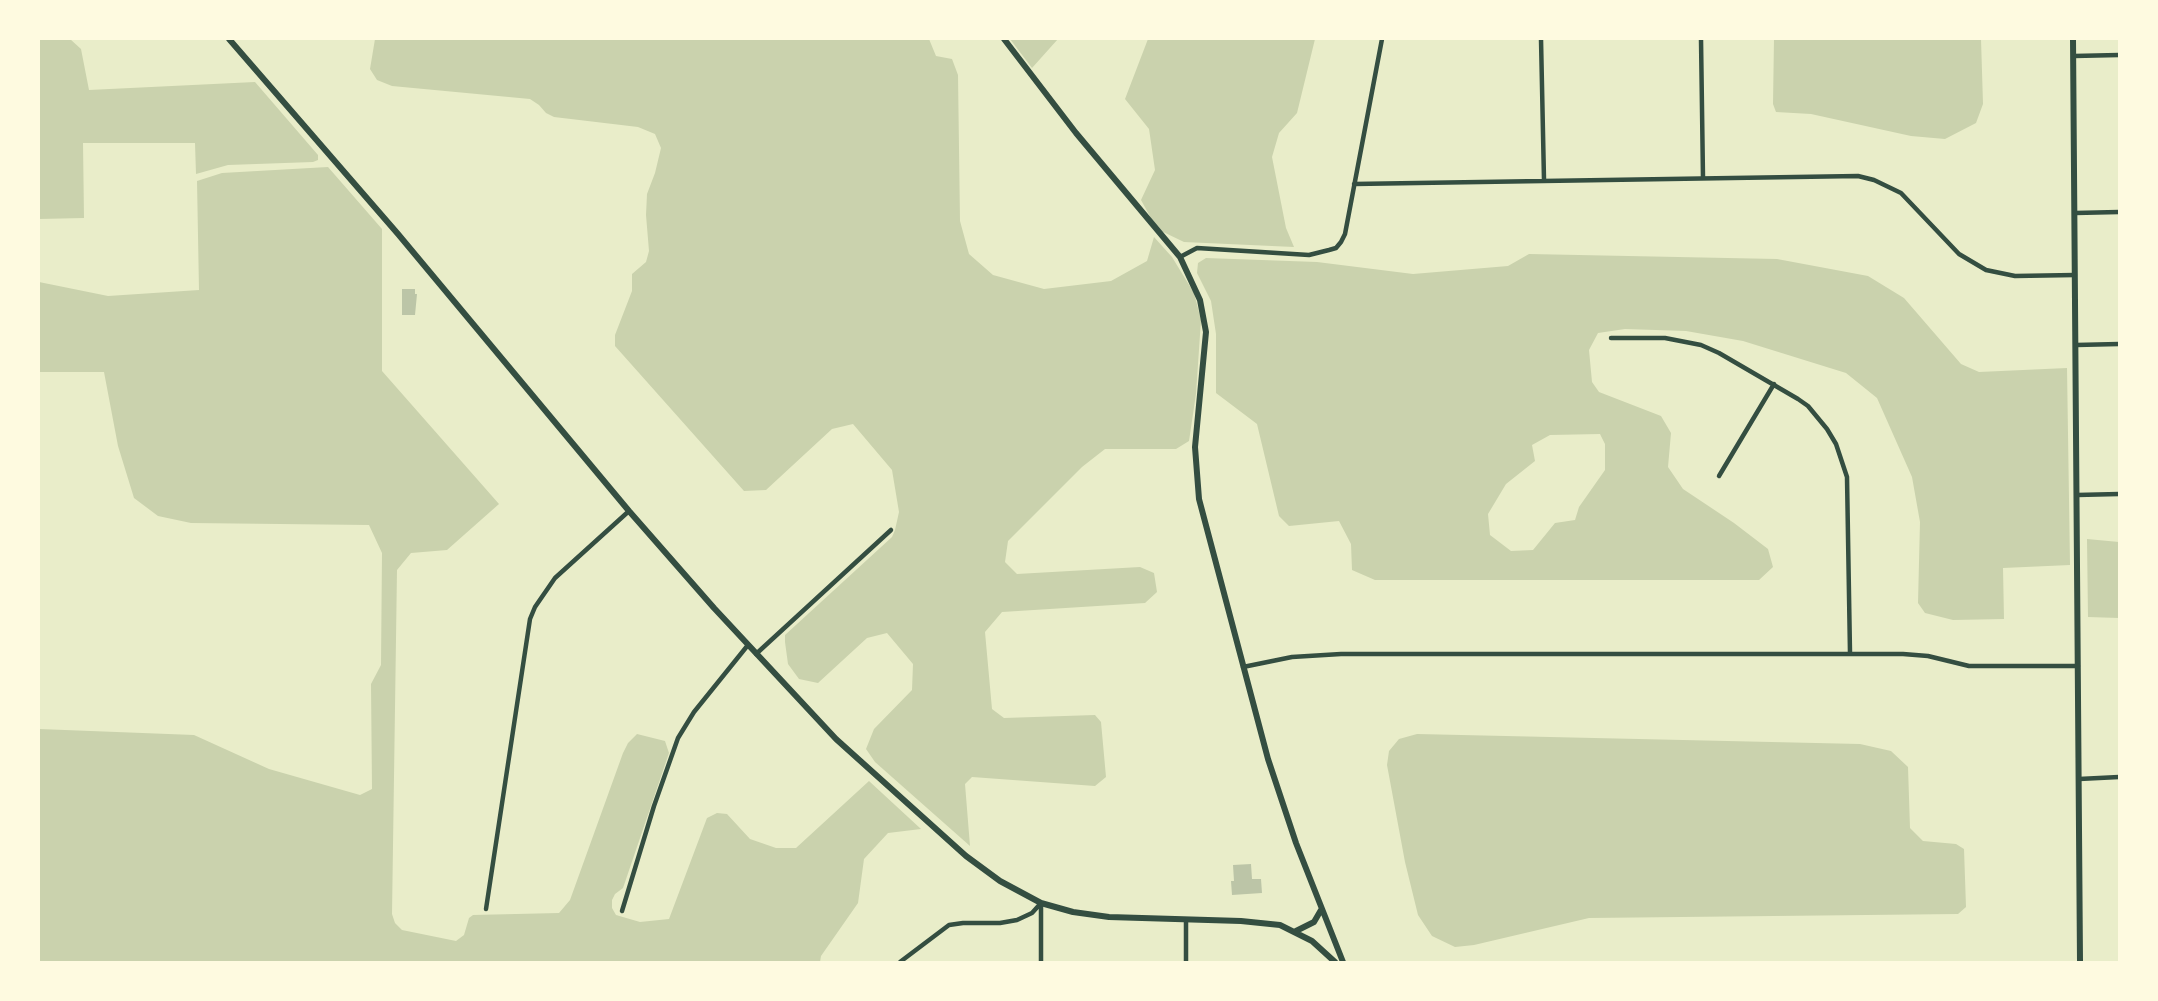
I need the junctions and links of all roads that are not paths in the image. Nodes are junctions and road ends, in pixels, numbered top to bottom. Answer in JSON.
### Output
{"nodes":[{"id":1,"x":229,"y":39,"type":"edge"},
{"id":2,"x":1005,"y":39,"type":"edge"},
{"id":3,"x":1382,"y":39,"type":"edge"},
{"id":4,"x":1541,"y":39,"type":"edge"},
{"id":5,"x":1701,"y":39,"type":"edge"},
{"id":6,"x":2073,"y":39,"type":"edge"},
{"id":7,"x":2119,"y":55,"type":"edge"},
{"id":8,"x":2074,"y":56,"type":"junction"},
{"id":9,"x":1703,"y":178,"type":"junction"},
{"id":10,"x":1544,"y":180,"type":"junction"},
{"id":11,"x":1354,"y":184,"type":"junction"},
{"id":12,"x":2119,"y":212,"type":"edge"},
{"id":13,"x":2075,"y":213,"type":"junction"},
{"id":14,"x":1180,"y":257,"type":"junction"},
{"id":15,"x":2075,"y":275,"type":"junction"},
{"id":16,"x":1611,"y":338,"type":"dead end"},
{"id":17,"x":2119,"y":344,"type":"edge"},
{"id":18,"x":2076,"y":345,"type":"junction"},
{"id":19,"x":1774,"y":384,"type":"junction"},
{"id":20,"x":1719,"y":476,"type":"dead end"},
{"id":21,"x":2119,"y":494,"type":"edge"},
{"id":22,"x":2077,"y":495,"type":"junction"},
{"id":23,"x":629,"y":511,"type":"junction"},
{"id":24,"x":891,"y":531,"type":"dead end"},
{"id":25,"x":748,"y":645,"type":"junction"},
{"id":26,"x":1850,"y":653,"type":"junction"},
{"id":27,"x":756,"y":654,"type":"junction"},
{"id":28,"x":2078,"y":666,"type":"junction"},
{"id":29,"x":1243,"y":668,"type":"junction"},
{"id":30,"x":2119,"y":777,"type":"edge"},
{"id":31,"x":2079,"y":779,"type":"junction"},
{"id":32,"x":1041,"y":903,"type":"junction"},
{"id":33,"x":486,"y":909,"type":"dead end"},
{"id":34,"x":1321,"y":910,"type":"junction"},
{"id":35,"x":622,"y":911,"type":"dead end"},
{"id":36,"x":1186,"y":921,"type":"junction"},
{"id":37,"x":1296,"y":931,"type":"junction"},
{"id":38,"x":900,"y":962,"type":"edge"},
{"id":39,"x":1041,"y":962,"type":"edge"},
{"id":40,"x":1186,"y":962,"type":"edge"},
{"id":41,"x":1335,"y":962,"type":"edge"},
{"id":42,"x":1343,"y":962,"type":"edge"},
{"id":43,"x":2080,"y":962,"type":"edge"}],
"edges":[{"from":1,"to":23,"type":"street"},
{"from":2,"to":14,"type":"street"},
{"from":3,"to":11,"type":"street"},
{"from":4,"to":10,"type":"street"},
{"from":5,"to":9,"type":"street"},
{"from":6,"to":8,"type":"street"},
{"from":7,"to":8,"type":"street"},
{"from":8,"to":13,"type":"street"},
{"from":9,"to":10,"type":"street"},
{"from":9,"to":15,"type":"street"},
{"from":10,"to":11,"type":"street"},
{"from":11,"to":14,"type":"street"},
{"from":12,"to":13,"type":"street"},
{"from":13,"to":15,"type":"street"},
{"from":14,"to":29,"type":"street"},
{"from":15,"to":18,"type":"street"},
{"from":16,"to":19,"type":"street"},
{"from":17,"to":18,"type":"street"},
{"from":18,"to":22,"type":"street"},
{"from":19,"to":20,"type":"street"},
{"from":19,"to":26,"type":"street"},
{"from":21,"to":22,"type":"street"},
{"from":22,"to":28,"type":"street"},
{"from":23,"to":25,"type":"street"},
{"from":23,"to":33,"type":"street"},
{"from":24,"to":27,"type":"street"},
{"from":25,"to":27,"type":"street"},
{"from":25,"to":35,"type":"street"},
{"from":26,"to":28,"type":"street"},
{"from":26,"to":29,"type":"street"},
{"from":27,"to":32,"type":"street"},
{"from":28,"to":31,"type":"street"},
{"from":29,"to":34,"type":"street"},
{"from":30,"to":31,"type":"street"},
{"from":31,"to":43,"type":"street"},
{"from":32,"to":36,"type":"street"},
{"from":32,"to":38,"type":"street"},
{"from":32,"to":39,"type":"street"},
{"from":34,"to":37,"type":"street"},
{"from":34,"to":42,"type":"street"},
{"from":36,"to":37,"type":"street"},
{"from":36,"to":40,"type":"street"},
{"from":37,"to":41,"type":"street"}]}
